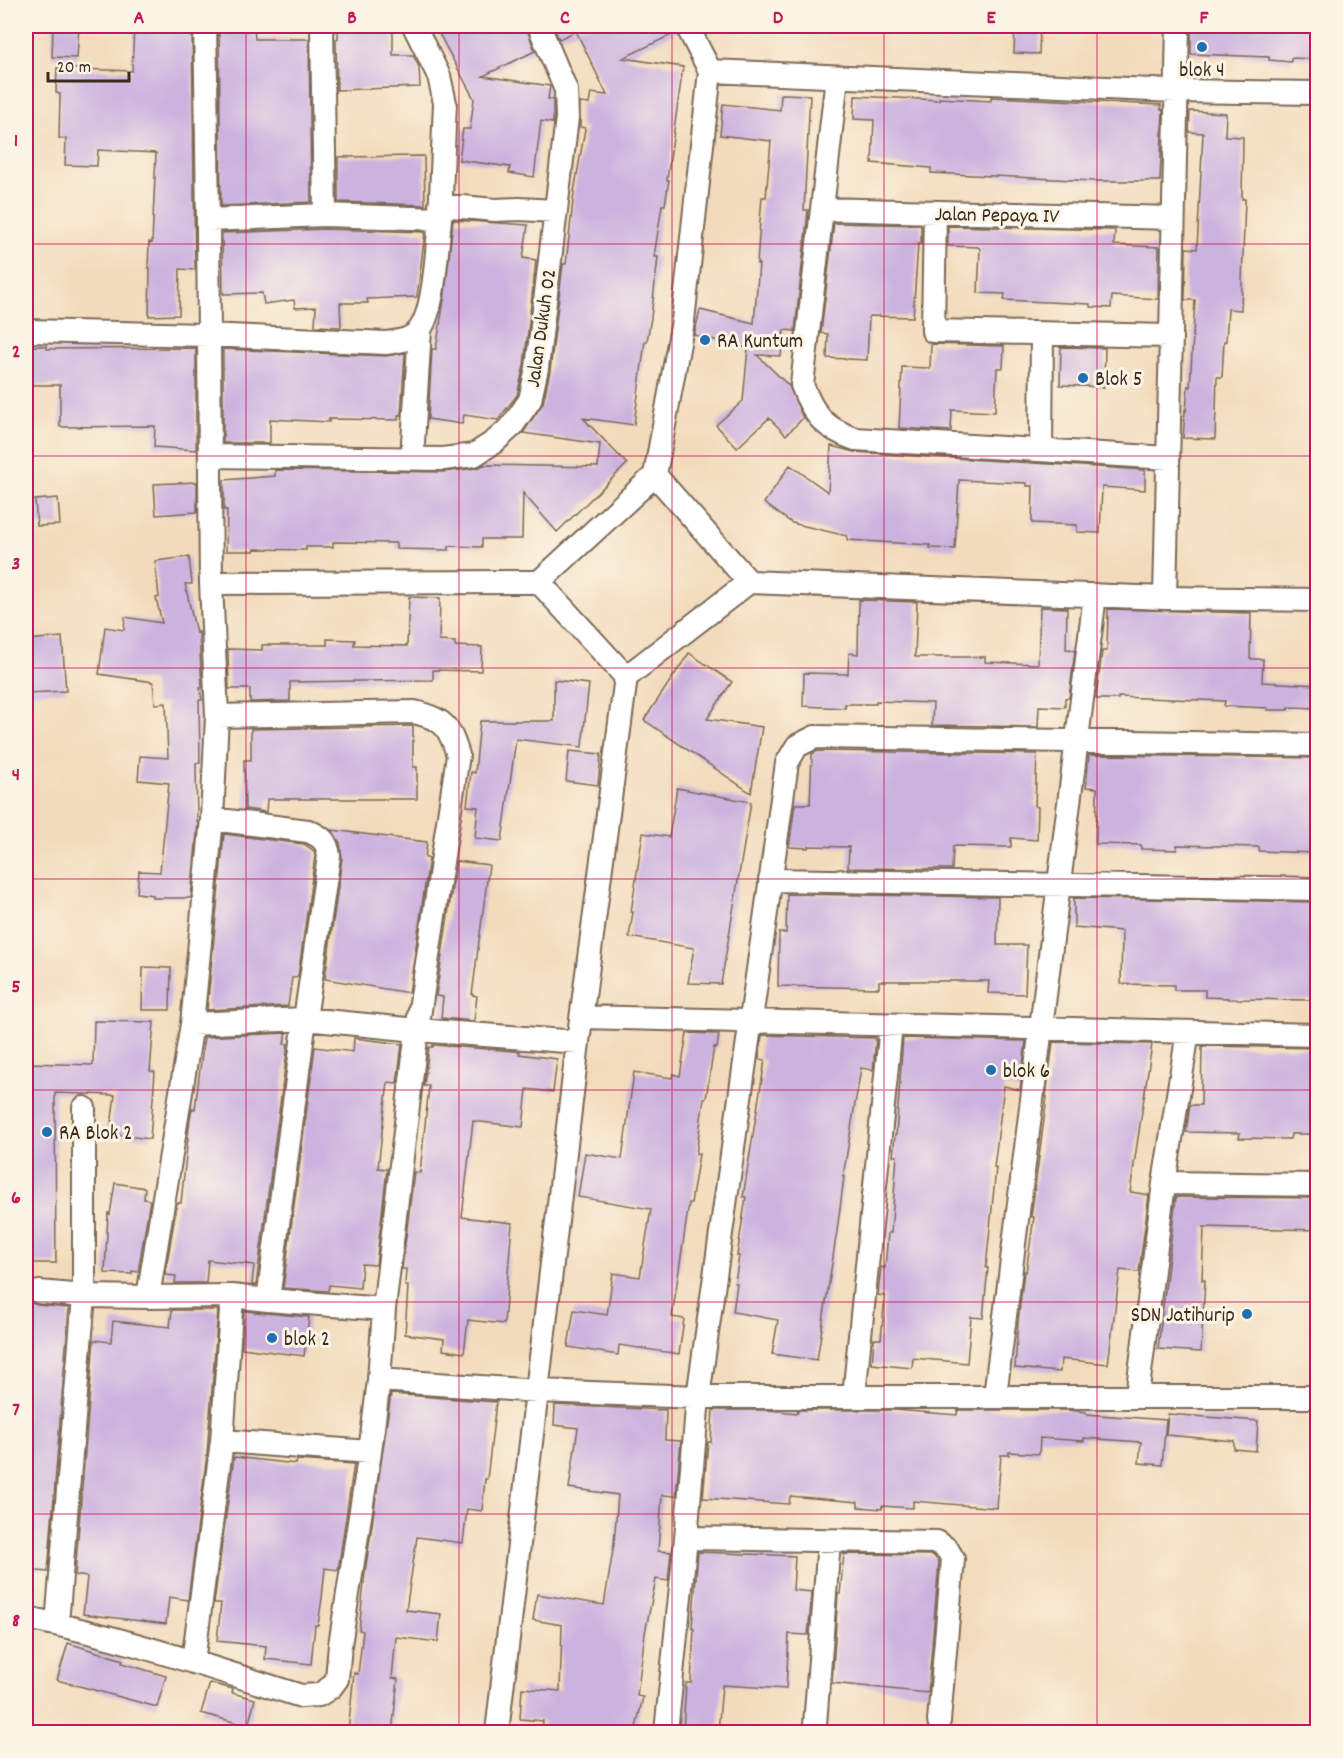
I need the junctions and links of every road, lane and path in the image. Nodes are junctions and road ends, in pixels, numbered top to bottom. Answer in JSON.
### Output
{"nodes":[{"id":1,"x":205,"y":26,"type":"edge"},
{"id":2,"x":322,"y":26,"type":"edge"},
{"id":3,"x":414,"y":26,"type":"edge"},
{"id":4,"x":539,"y":26,"type":"edge"},
{"id":5,"x":687,"y":26,"type":"edge"},
{"id":6,"x":1178,"y":26,"type":"edge"},
{"id":7,"x":710,"y":71,"type":"junction"},
{"id":8,"x":837,"y":76,"type":"junction"},
{"id":9,"x":1175,"y":91,"type":"junction"},
{"id":10,"x":1317,"y":93,"type":"edge"},
{"id":11,"x":822,"y":209,"type":"junction"},
{"id":12,"x":556,"y":211,"type":"junction"},
{"id":13,"x":440,"y":212,"type":"junction"},
{"id":14,"x":935,"y":212,"type":"junction"},
{"id":15,"x":325,"y":215,"type":"junction"},
{"id":16,"x":1173,"y":218,"type":"junction"},
{"id":17,"x":209,"y":220,"type":"junction"},
{"id":18,"x":420,"y":330,"type":"junction"},
{"id":19,"x":26,"y":331,"type":"edge"},
{"id":20,"x":1042,"y":334,"type":"junction"},
{"id":21,"x":208,"y":335,"type":"junction"},
{"id":22,"x":1170,"y":336,"type":"junction"},
{"id":23,"x":1041,"y":450,"type":"junction"},
{"id":24,"x":210,"y":456,"type":"junction"},
{"id":25,"x":1168,"y":458,"type":"junction"},
{"id":26,"x":412,"y":459,"type":"junction"},
{"id":27,"x":655,"y":475,"type":"junction"},
{"id":28,"x":539,"y":582,"type":"junction"},
{"id":29,"x":750,"y":582,"type":"junction"},
{"id":30,"x":211,"y":583,"type":"junction"},
{"id":31,"x":1095,"y":595,"type":"junction"},
{"id":32,"x":1165,"y":598,"type":"junction"},
{"id":33,"x":1317,"y":600,"type":"edge"},
{"id":34,"x":626,"y":677,"type":"junction"},
{"id":35,"x":217,"y":716,"type":"junction"},
{"id":36,"x":1077,"y":741,"type":"junction"},
{"id":37,"x":1317,"y":745,"type":"edge"},
{"id":38,"x":212,"y":819,"type":"junction"},
{"id":39,"x":770,"y":880,"type":"junction"},
{"id":40,"x":1059,"y":885,"type":"junction"},
{"id":41,"x":1317,"y":889,"type":"edge"},
{"id":42,"x":582,"y":1017,"type":"junction"},
{"id":43,"x":305,"y":1019,"type":"junction"},
{"id":44,"x":751,"y":1021,"type":"junction"},
{"id":45,"x":192,"y":1024,"type":"junction"},
{"id":46,"x":891,"y":1024,"type":"junction"},
{"id":47,"x":1041,"y":1028,"type":"junction"},
{"id":48,"x":417,"y":1030,"type":"junction"},
{"id":49,"x":1188,"y":1032,"type":"junction"},
{"id":50,"x":1317,"y":1035,"type":"edge"},
{"id":51,"x":578,"y":1042,"type":"junction"},
{"id":52,"x":84,"y":1108,"type":"dead end"},
{"id":53,"x":1164,"y":1183,"type":"junction"},
{"id":54,"x":1317,"y":1185,"type":"edge"},
{"id":55,"x":39,"y":1292,"type":"dead end"},
{"id":56,"x":84,"y":1296,"type":"junction"},
{"id":57,"x":232,"y":1296,"type":"junction"},
{"id":58,"x":148,"y":1297,"type":"junction"},
{"id":59,"x":268,"y":1300,"type":"junction"},
{"id":60,"x":384,"y":1309,"type":"junction"},
{"id":61,"x":379,"y":1380,"type":"junction"},
{"id":62,"x":538,"y":1390,"type":"junction"},
{"id":63,"x":854,"y":1396,"type":"junction"},
{"id":64,"x":995,"y":1396,"type":"junction"},
{"id":65,"x":1137,"y":1396,"type":"junction"},
{"id":66,"x":698,"y":1397,"type":"junction"},
{"id":67,"x":1317,"y":1397,"type":"edge"},
{"id":68,"x":222,"y":1440,"type":"junction"},
{"id":69,"x":370,"y":1452,"type":"junction"},
{"id":70,"x":686,"y":1538,"type":"junction"},
{"id":71,"x":829,"y":1541,"type":"junction"},
{"id":72,"x":26,"y":1618,"type":"edge"},
{"id":73,"x":57,"y":1624,"type":"junction"},
{"id":74,"x":193,"y":1662,"type":"junction"},
{"id":75,"x":939,"y":1721,"type":"dead end"},
{"id":76,"x":815,"y":1725,"type":"dead end"},
{"id":77,"x":497,"y":1732,"type":"edge"},
{"id":78,"x":666,"y":1732,"type":"edge"}],
"edges":[{"from":1,"to":17,"type":"street"},
{"from":2,"to":15,"type":"street"},
{"from":3,"to":13,"type":"street"},
{"from":4,"to":12,"type":"street","name":"Jalan Dukuh 02"},
{"from":5,"to":7,"type":"street"},
{"from":6,"to":9,"type":"street"},
{"from":7,"to":8,"type":"street"},
{"from":7,"to":27,"type":"street"},
{"from":8,"to":9,"type":"street"},
{"from":8,"to":11,"type":"street"},
{"from":9,"to":10,"type":"street"},
{"from":9,"to":16,"type":"street"},
{"from":11,"to":14,"type":"street","name":"Jalan Pepaya IV"},
{"from":11,"to":23,"type":"street"},
{"from":12,"to":13,"type":"street"},
{"from":12,"to":26,"type":"street","name":"Jalan Dukuh 02"},
{"from":13,"to":15,"type":"street"},
{"from":13,"to":18,"type":"street"},
{"from":14,"to":16,"type":"street","name":"Jalan Pepaya IV"},
{"from":14,"to":20,"type":"street"},
{"from":15,"to":17,"type":"street"},
{"from":16,"to":22,"type":"street"},
{"from":17,"to":21,"type":"street"},
{"from":18,"to":21,"type":"street"},
{"from":18,"to":26,"type":"street"},
{"from":19,"to":21,"type":"street"},
{"from":20,"to":22,"type":"street"},
{"from":20,"to":23,"type":"street"},
{"from":21,"to":24,"type":"street"},
{"from":22,"to":25,"type":"street"},
{"from":23,"to":25,"type":"street"},
{"from":24,"to":26,"type":"street","name":"Jalan Dukuh 02"},
{"from":24,"to":30,"type":"street"},
{"from":25,"to":32,"type":"street"},
{"from":27,"to":28,"type":"street"},
{"from":27,"to":29,"type":"street"},
{"from":28,"to":30,"type":"street"},
{"from":28,"to":34,"type":"street"},
{"from":29,"to":31,"type":"street"},
{"from":29,"to":34,"type":"street"},
{"from":30,"to":35,"type":"street"},
{"from":31,"to":32,"type":"street"},
{"from":31,"to":36,"type":"street"},
{"from":32,"to":33,"type":"street"},
{"from":34,"to":42,"type":"street"},
{"from":35,"to":38,"type":"street"},
{"from":35,"to":48,"type":"street"},
{"from":36,"to":37,"type":"street"},
{"from":36,"to":39,"type":"street"},
{"from":36,"to":40,"type":"street"},
{"from":38,"to":43,"type":"street"},
{"from":38,"to":45,"type":"street"},
{"from":39,"to":40,"type":"street"},
{"from":39,"to":44,"type":"street"},
{"from":40,"to":41,"type":"street"},
{"from":40,"to":47,"type":"street"},
{"from":42,"to":44,"type":"street"},
{"from":42,"to":51,"type":"street"},
{"from":43,"to":45,"type":"street"},
{"from":43,"to":48,"type":"street"},
{"from":43,"to":59,"type":"street"},
{"from":44,"to":46,"type":"street"},
{"from":44,"to":66,"type":"street"},
{"from":45,"to":58,"type":"street"},
{"from":46,"to":47,"type":"street"},
{"from":46,"to":63,"type":"street"},
{"from":47,"to":49,"type":"street"},
{"from":47,"to":64,"type":"street"},
{"from":48,"to":51,"type":"street"},
{"from":48,"to":60,"type":"street"},
{"from":49,"to":50,"type":"street"},
{"from":49,"to":53,"type":"street"},
{"from":51,"to":62,"type":"street"},
{"from":52,"to":56,"type":"street"},
{"from":53,"to":54,"type":"street"},
{"from":53,"to":65,"type":"street"},
{"from":55,"to":56,"type":"street"},
{"from":56,"to":58,"type":"street"},
{"from":56,"to":73,"type":"street"},
{"from":57,"to":58,"type":"street"},
{"from":57,"to":59,"type":"street"},
{"from":57,"to":68,"type":"street"},
{"from":59,"to":60,"type":"street"},
{"from":60,"to":61,"type":"street"},
{"from":61,"to":62,"type":"street"},
{"from":61,"to":69,"type":"street"},
{"from":62,"to":66,"type":"street"},
{"from":62,"to":77,"type":"street"},
{"from":63,"to":64,"type":"street"},
{"from":63,"to":66,"type":"street"},
{"from":64,"to":65,"type":"street"},
{"from":65,"to":67,"type":"street"},
{"from":66,"to":70,"type":"street"},
{"from":68,"to":69,"type":"street"},
{"from":68,"to":74,"type":"street"},
{"from":69,"to":74,"type":"street"},
{"from":70,"to":71,"type":"street"},
{"from":70,"to":78,"type":"street"},
{"from":71,"to":75,"type":"street"},
{"from":71,"to":76,"type":"street"},
{"from":72,"to":73,"type":"street"},
{"from":73,"to":74,"type":"street"}]}
